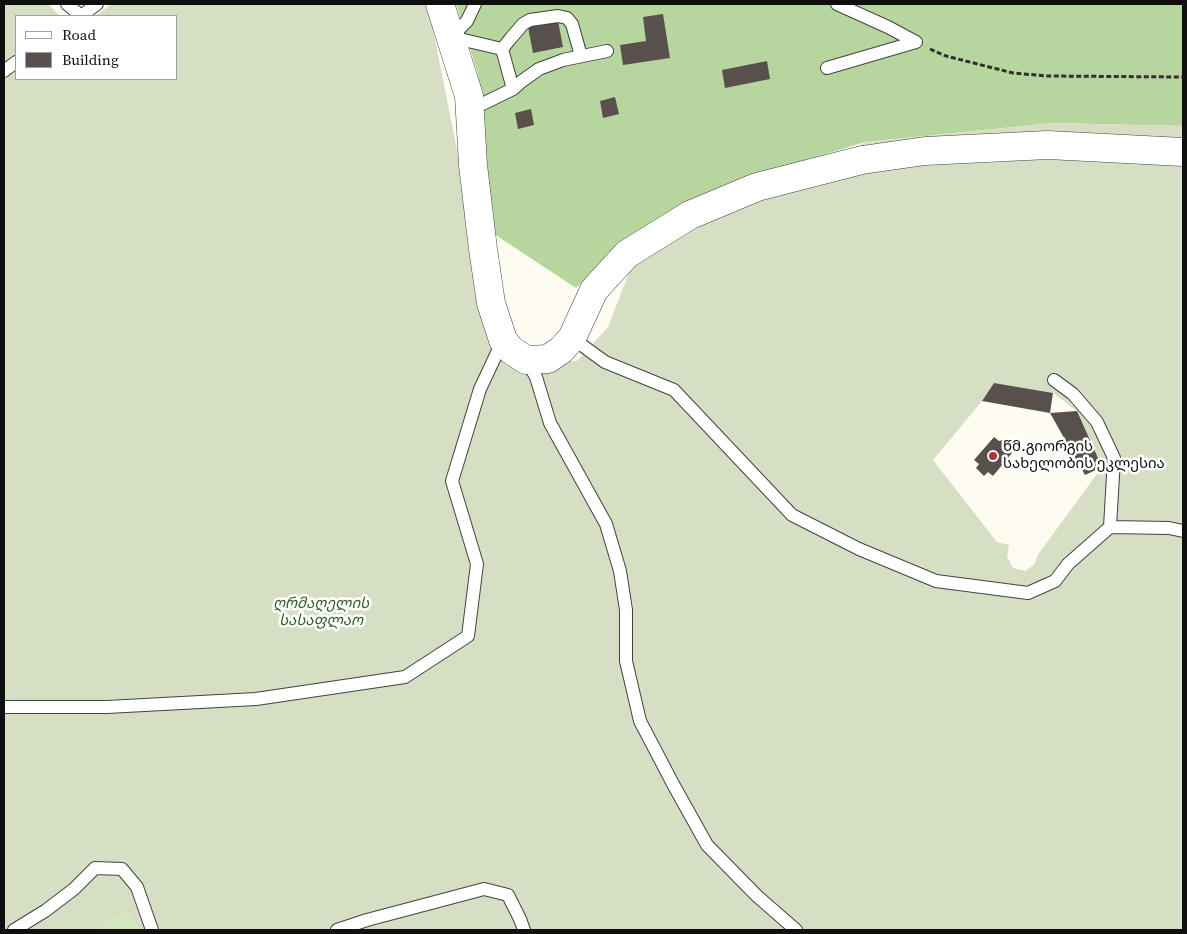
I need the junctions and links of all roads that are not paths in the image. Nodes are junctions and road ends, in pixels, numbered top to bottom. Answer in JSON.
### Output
{"nodes":[{"id":1,"x":67,"y":4,"type":"edge"},
{"id":2,"x":96,"y":4,"type":"edge"},
{"id":3,"x":440,"y":4,"type":"edge"},
{"id":4,"x":475,"y":4,"type":"edge"},
{"id":5,"x":837,"y":4,"type":"edge"},
{"id":6,"x":80,"y":15,"type":"edge"},
{"id":7,"x":82,"y":15,"type":"edge"},
{"id":8,"x":451,"y":37,"type":"junction"},
{"id":9,"x":502,"y":49,"type":"junction"},
{"id":10,"x":607,"y":51,"type":"dead end"},
{"id":11,"x":581,"y":56,"type":"junction"},
{"id":12,"x":15,"y":63,"type":"edge"},
{"id":13,"x":827,"y":68,"type":"dead end"},
{"id":14,"x":4,"y":71,"type":"edge"},
{"id":15,"x":513,"y":89,"type":"junction"},
{"id":16,"x":470,"y":110,"type":"junction"},
{"id":17,"x":1183,"y":152,"type":"edge"},
{"id":18,"x":572,"y":338,"type":"junction"},
{"id":19,"x":503,"y":340,"type":"junction"},
{"id":20,"x":526,"y":360,"type":"junction"},
{"id":21,"x":1054,"y":380,"type":"dead end"},
{"id":22,"x":1110,"y":527,"type":"junction"},
{"id":23,"x":1183,"y":530,"type":"edge"},
{"id":24,"x":4,"y":707,"type":"edge"},
{"id":25,"x":14,"y":930,"type":"edge"},
{"id":26,"x":152,"y":930,"type":"edge"},
{"id":27,"x":337,"y":930,"type":"edge"},
{"id":28,"x":524,"y":930,"type":"edge"},
{"id":29,"x":796,"y":930,"type":"edge"}],
"edges":[{"from":1,"to":6,"type":"lane"},
{"from":2,"to":7,"type":"lane"},
{"from":3,"to":8,"type":"street"},
{"from":4,"to":8,"type":"lane"},
{"from":5,"to":13,"type":"lane"},
{"from":8,"to":9,"type":"lane"},
{"from":8,"to":16,"type":"street"},
{"from":9,"to":11,"type":"lane"},
{"from":9,"to":15,"type":"lane"},
{"from":10,"to":11,"type":"lane"},
{"from":11,"to":15,"type":"lane"},
{"from":12,"to":14,"type":"lane"},
{"from":15,"to":16,"type":"lane"},
{"from":16,"to":19,"type":"street"},
{"from":17,"to":18,"type":"street"},
{"from":18,"to":20,"type":"street"},
{"from":18,"to":22,"type":"lane"},
{"from":19,"to":20,"type":"street"},
{"from":19,"to":24,"type":"lane"},
{"from":20,"to":29,"type":"lane"},
{"from":21,"to":22,"type":"lane"},
{"from":22,"to":23,"type":"lane"},
{"from":25,"to":26,"type":"lane"},
{"from":27,"to":28,"type":"lane"}]}
